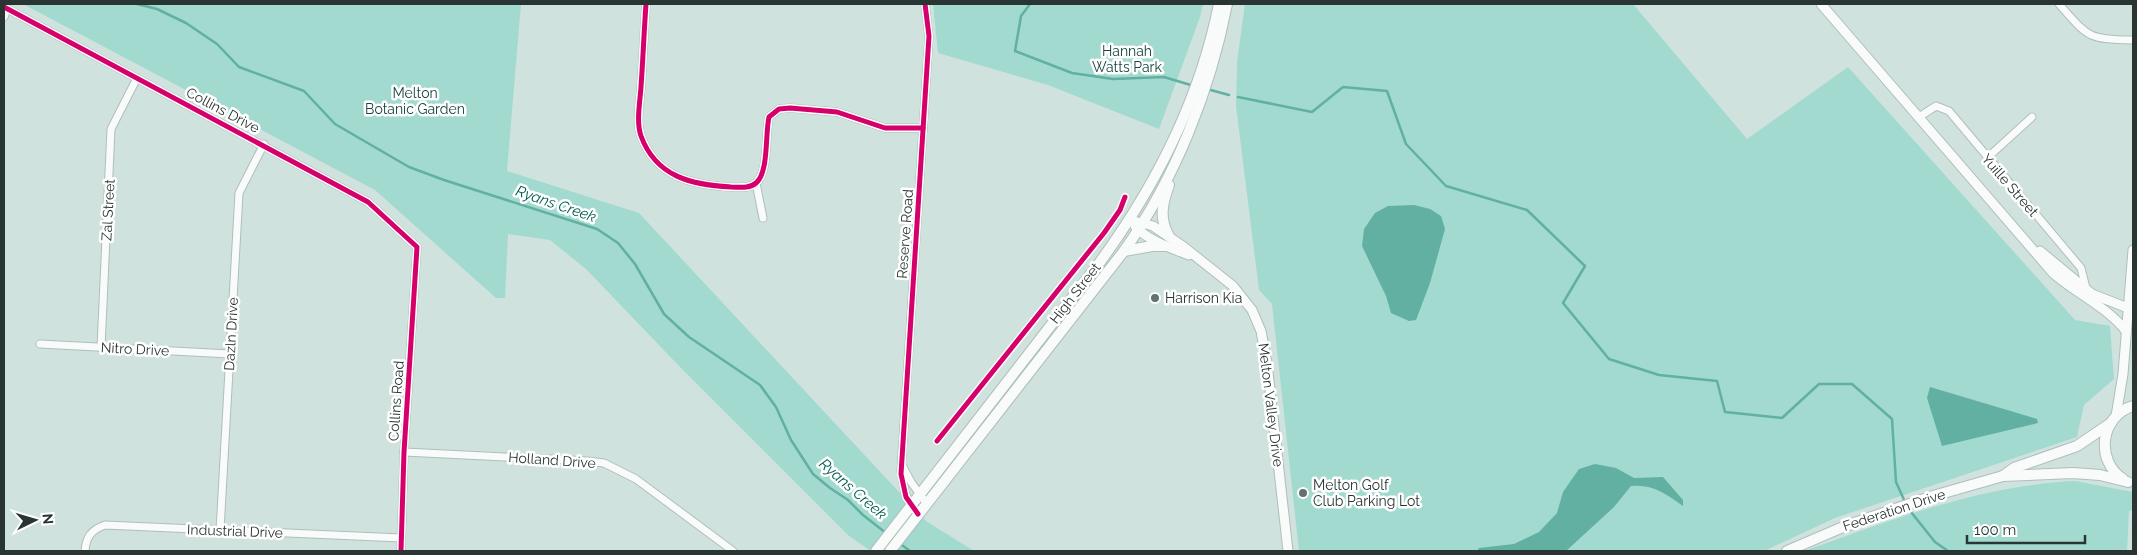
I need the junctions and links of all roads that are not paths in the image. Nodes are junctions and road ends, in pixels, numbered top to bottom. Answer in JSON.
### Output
{"nodes":[{"id":1,"x":646,"y":4,"type":"edge"},
{"id":2,"x":925,"y":4,"type":"edge"},
{"id":3,"x":1219,"y":4,"type":"edge"},
{"id":4,"x":1227,"y":4,"type":"edge"},
{"id":5,"x":1821,"y":4,"type":"edge"},
{"id":6,"x":2059,"y":4,"type":"edge"},
{"id":7,"x":6,"y":8,"type":"edge"},
{"id":8,"x":4,"y":17,"type":"edge"},
{"id":9,"x":2133,"y":40,"type":"edge"},
{"id":10,"x":1205,"y":74,"type":"junction"},
{"id":11,"x":137,"y":78,"type":"junction"},
{"id":12,"x":1198,"y":93,"type":"junction"},
{"id":13,"x":1919,"y":117,"type":"junction"},
{"id":14,"x":2032,"y":117,"type":"dead end"},
{"id":15,"x":923,"y":128,"type":"junction"},
{"id":16,"x":264,"y":144,"type":"junction"},
{"id":17,"x":1182,"y":146,"type":"junction"},
{"id":18,"x":1987,"y":158,"type":"junction"},
{"id":19,"x":756,"y":183,"type":"junction"},
{"id":20,"x":763,"y":218,"type":"dead end"},
{"id":21,"x":1130,"y":220,"type":"junction"},
{"id":22,"x":1141,"y":226,"type":"junction"},
{"id":23,"x":2014,"y":227,"type":"junction"},
{"id":24,"x":1167,"y":241,"type":"junction"},
{"id":25,"x":2133,"y":250,"type":"edge"},
{"id":26,"x":1124,"y":251,"type":"junction"},
{"id":27,"x":417,"y":252,"type":"joint"},
{"id":28,"x":2086,"y":288,"type":"junction"},
{"id":29,"x":2130,"y":294,"type":"junction"},
{"id":30,"x":2111,"y":301,"type":"junction"},
{"id":31,"x":2131,"y":309,"type":"edge"},
{"id":32,"x":2126,"y":331,"type":"junction"},
{"id":33,"x":40,"y":344,"type":"dead end"},
{"id":34,"x":102,"y":347,"type":"junction"},
{"id":35,"x":230,"y":354,"type":"junction"},
{"id":36,"x":2133,"y":406,"type":"edge"},
{"id":37,"x":2113,"y":420,"type":"junction"},
{"id":38,"x":404,"y":452,"type":"junction"},
{"id":39,"x":902,"y":465,"type":"junction"},
{"id":40,"x":2003,"y":476,"type":"junction"},
{"id":41,"x":2131,"y":483,"type":"edge"},
{"id":42,"x":919,"y":495,"type":"junction"},
{"id":43,"x":927,"y":504,"type":"junction"},
{"id":44,"x":910,"y":505,"type":"junction"},
{"id":45,"x":918,"y":514,"type":"junction"},
{"id":46,"x":220,"y":530,"type":"junction"},
{"id":47,"x":402,"y":538,"type":"junction"},
{"id":48,"x":896,"y":544,"type":"edge"},
{"id":49,"x":85,"y":551,"type":"edge"},
{"id":50,"x":401,"y":551,"type":"edge"},
{"id":51,"x":733,"y":551,"type":"edge"},
{"id":52,"x":876,"y":551,"type":"edge"},
{"id":53,"x":1288,"y":551,"type":"edge"},
{"id":54,"x":1787,"y":551,"type":"edge"}],
"edges":[{"from":1,"to":19,"type":"street"},
{"from":2,"to":15,"type":"street","name":"Reserve Road"},
{"from":3,"to":10,"type":"main road","name":"High Street"},
{"from":4,"to":10,"type":"main road","name":"High Street"},
{"from":5,"to":13,"type":"street","name":"Yuille Street"},
{"from":6,"to":9,"type":"street"},
{"from":7,"to":8,"type":"street"},
{"from":7,"to":11,"type":"street","name":"Collins Drive"},
{"from":10,"to":12,"type":"main road","name":"High Street"},
{"from":11,"to":16,"type":"street","name":"Collins Drive"},
{"from":11,"to":34,"type":"street","name":"Zal Street"},
{"from":12,"to":17,"type":"main road","name":"High Street"},
{"from":12,"to":21,"type":"main road","name":"High Street"},
{"from":13,"to":18,"type":"street","name":"Yuille Street"},
{"from":13,"to":23,"type":"street","name":"Yuille Street"},
{"from":14,"to":18,"type":"street"},
{"from":15,"to":19,"type":"street"},
{"from":15,"to":39,"type":"street","name":"Reserve Road"},
{"from":16,"to":27,"type":"street","name":"Collins Drive"},
{"from":16,"to":35,"type":"street","name":"Dazln Drive"},
{"from":17,"to":22,"type":"main road","name":"High Street"},
{"from":17,"to":24,"type":"main road"},
{"from":18,"to":28,"type":"street","name":"Yuille Street"},
{"from":19,"to":20,"type":"street"},
{"from":21,"to":22,"type":"street","name":"Melton Valley Drive"},
{"from":21,"to":42,"type":"main road","name":"High Street"},
{"from":22,"to":24,"type":"street","name":"Melton Valley Drive"},
{"from":22,"to":26,"type":"main road","name":"High Street"},
{"from":23,"to":28,"type":"street","name":"Yuille Street"},
{"from":23,"to":32,"type":"street","name":"Yuille Street"},
{"from":24,"to":26,"type":"main road"},
{"from":24,"to":53,"type":"street","name":"Melton Valley Drive"},
{"from":25,"to":29,"type":"street"},
{"from":26,"to":43,"type":"main road","name":"High Street"},
{"from":27,"to":38,"type":"street","name":"Collins Road"},
{"from":28,"to":30,"type":"street","name":"Yuille Street"},
{"from":29,"to":30,"type":"street"},
{"from":29,"to":31,"type":"street"},
{"from":30,"to":31,"type":"street","name":"Yuille Street"},
{"from":31,"to":32,"type":"street"},
{"from":32,"to":37,"type":"street"},
{"from":33,"to":34,"type":"street","name":"Nitro Drive"},
{"from":34,"to":35,"type":"street","name":"Nitro Drive"},
{"from":35,"to":46,"type":"street","name":"Dazln Drive"},
{"from":36,"to":37,"type":"main road","name":"Federation Drive"},
{"from":37,"to":40,"type":"main road","name":"Federation Drive"},
{"from":37,"to":41,"type":"main road"},
{"from":38,"to":47,"type":"street","name":"Collins Road"},
{"from":38,"to":51,"type":"street","name":"Holland Drive"},
{"from":39,"to":42,"type":"street"},
{"from":39,"to":44,"type":"street","name":"Reserve Road"},
{"from":40,"to":41,"type":"main road","name":"Federation Drive"},
{"from":40,"to":54,"type":"main road","name":"Federation Drive"},
{"from":42,"to":43,"type":"street"},
{"from":42,"to":44,"type":"main road","name":"High Street"},
{"from":43,"to":45,"type":"main road","name":"High Street"},
{"from":44,"to":45,"type":"street","name":"Reserve Road"},
{"from":44,"to":52,"type":"main road","name":"High Street"},
{"from":45,"to":48,"type":"main road","name":"High Street"},
{"from":46,"to":47,"type":"street","name":"Industrial Drive"},
{"from":46,"to":49,"type":"street","name":"Industrial Drive"},
{"from":47,"to":50,"type":"street","name":"Collins Road"}]}
